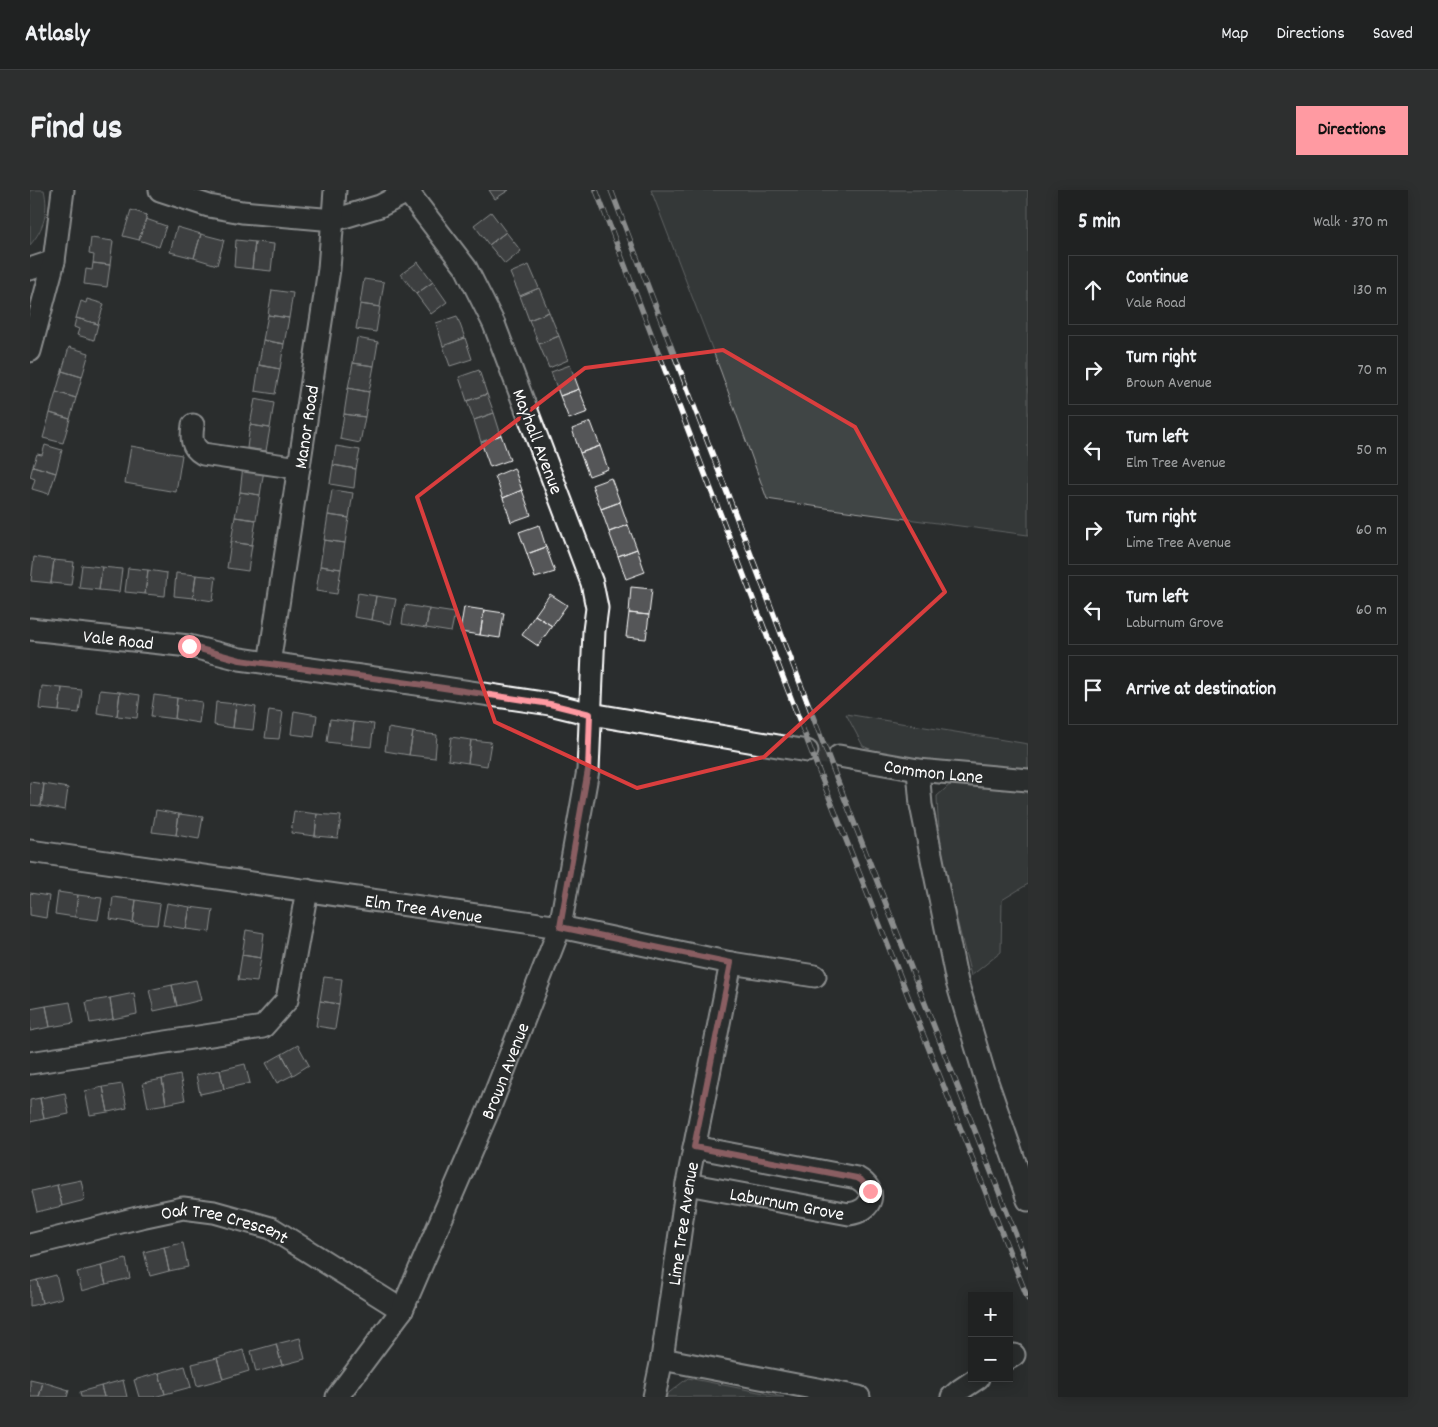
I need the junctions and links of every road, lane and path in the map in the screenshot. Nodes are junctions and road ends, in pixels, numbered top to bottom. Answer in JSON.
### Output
{"nodes":[{"id":1,"x":63,"y":190,"type":"edge"},
{"id":2,"x":160,"y":190,"type":"edge"},
{"id":3,"x":335,"y":190,"type":"edge"},
{"id":4,"x":409,"y":191,"type":"edge"},
{"id":5,"x":334,"y":220,"type":"junction"},
{"id":6,"x":54,"y":261,"type":"junction"},
{"id":7,"x":30,"y":269,"type":"edge"},
{"id":8,"x":30,"y":351,"type":"edge"},
{"id":9,"x":193,"y":425,"type":"dead end"},
{"id":10,"x":300,"y":468,"type":"junction"},
{"id":11,"x":30,"y":629,"type":"edge"},
{"id":12,"x":269,"y":664,"type":"junction"},
{"id":13,"x":590,"y":714,"type":"junction"},
{"id":14,"x":807,"y":751,"type":"tunnel mouth"},
{"id":15,"x":840,"y":756,"type":"tunnel mouth"},
{"id":16,"x":918,"y":770,"type":"junction"},
{"id":17,"x":1028,"y":780,"type":"edge"},
{"id":18,"x":30,"y":851,"type":"edge"},
{"id":19,"x":308,"y":890,"type":"junction"},
{"id":20,"x":560,"y":927,"type":"junction"},
{"id":21,"x":731,"y":963,"type":"junction"},
{"id":22,"x":815,"y":976,"type":"dead end"},
{"id":23,"x":30,"y":1063,"type":"edge"},
{"id":24,"x":694,"y":1147,"type":"junction"},
{"id":25,"x":687,"y":1184,"type":"junction"},
{"id":26,"x":1028,"y":1200,"type":"edge"},
{"id":27,"x":30,"y":1245,"type":"edge"},
{"id":28,"x":402,"y":1310,"type":"junction"},
{"id":29,"x":662,"y":1359,"type":"junction"},
{"id":30,"x":972,"y":1382,"type":"edge"},
{"id":31,"x":337,"y":1397,"type":"edge"},
{"id":32,"x":654,"y":1397,"type":"edge"},
{"id":33,"x":859,"y":1397,"type":"edge"},
{"id":34,"x":952,"y":1397,"type":"edge"}],
"edges":[{"from":1,"to":6,"type":"street"},
{"from":2,"to":5,"type":"street"},
{"from":3,"to":5,"type":"street","name":"Manor Road"},
{"from":4,"to":5,"type":"street"},
{"from":4,"to":13,"type":"street","name":"Mayhall Avenue"},
{"from":5,"to":10,"type":"street","name":"Manor Road"},
{"from":6,"to":7,"type":"street"},
{"from":6,"to":8,"type":"street"},
{"from":9,"to":10,"type":"street"},
{"from":10,"to":12,"type":"street","name":"Manor Road"},
{"from":11,"to":12,"type":"street","name":"Vale Road"},
{"from":12,"to":13,"type":"street","name":"Vale Road"},
{"from":13,"to":14,"type":"street","name":"Vale Road"},
{"from":13,"to":20,"type":"street","name":"Brown Avenue"},
{"from":15,"to":16,"type":"street","name":"Common Lane"},
{"from":16,"to":17,"type":"street","name":"Common Lane"},
{"from":16,"to":26,"type":"street"},
{"from":18,"to":19,"type":"street","name":"Elm Tree Avenue"},
{"from":19,"to":20,"type":"street","name":"Elm Tree Avenue"},
{"from":19,"to":23,"type":"street"},
{"from":20,"to":21,"type":"street","name":"Elm Tree Avenue"},
{"from":20,"to":28,"type":"street","name":"Brown Avenue"},
{"from":21,"to":22,"type":"street","name":"Elm Tree Avenue"},
{"from":21,"to":24,"type":"street","name":"Lime Tree Avenue"},
{"from":24,"to":25,"type":"street","name":"Lime Tree Avenue"},
{"from":24,"to":25,"type":"street","name":"Laburnum Grove"},
{"from":25,"to":29,"type":"street","name":"Lime Tree Avenue"},
{"from":27,"to":28,"type":"street","name":"Oak Tree Crescent"},
{"from":28,"to":31,"type":"street","name":"Brown Avenue"},
{"from":29,"to":32,"type":"street","name":"Lime Tree Avenue"},
{"from":29,"to":33,"type":"street"},
{"from":30,"to":34,"type":"street"}]}
